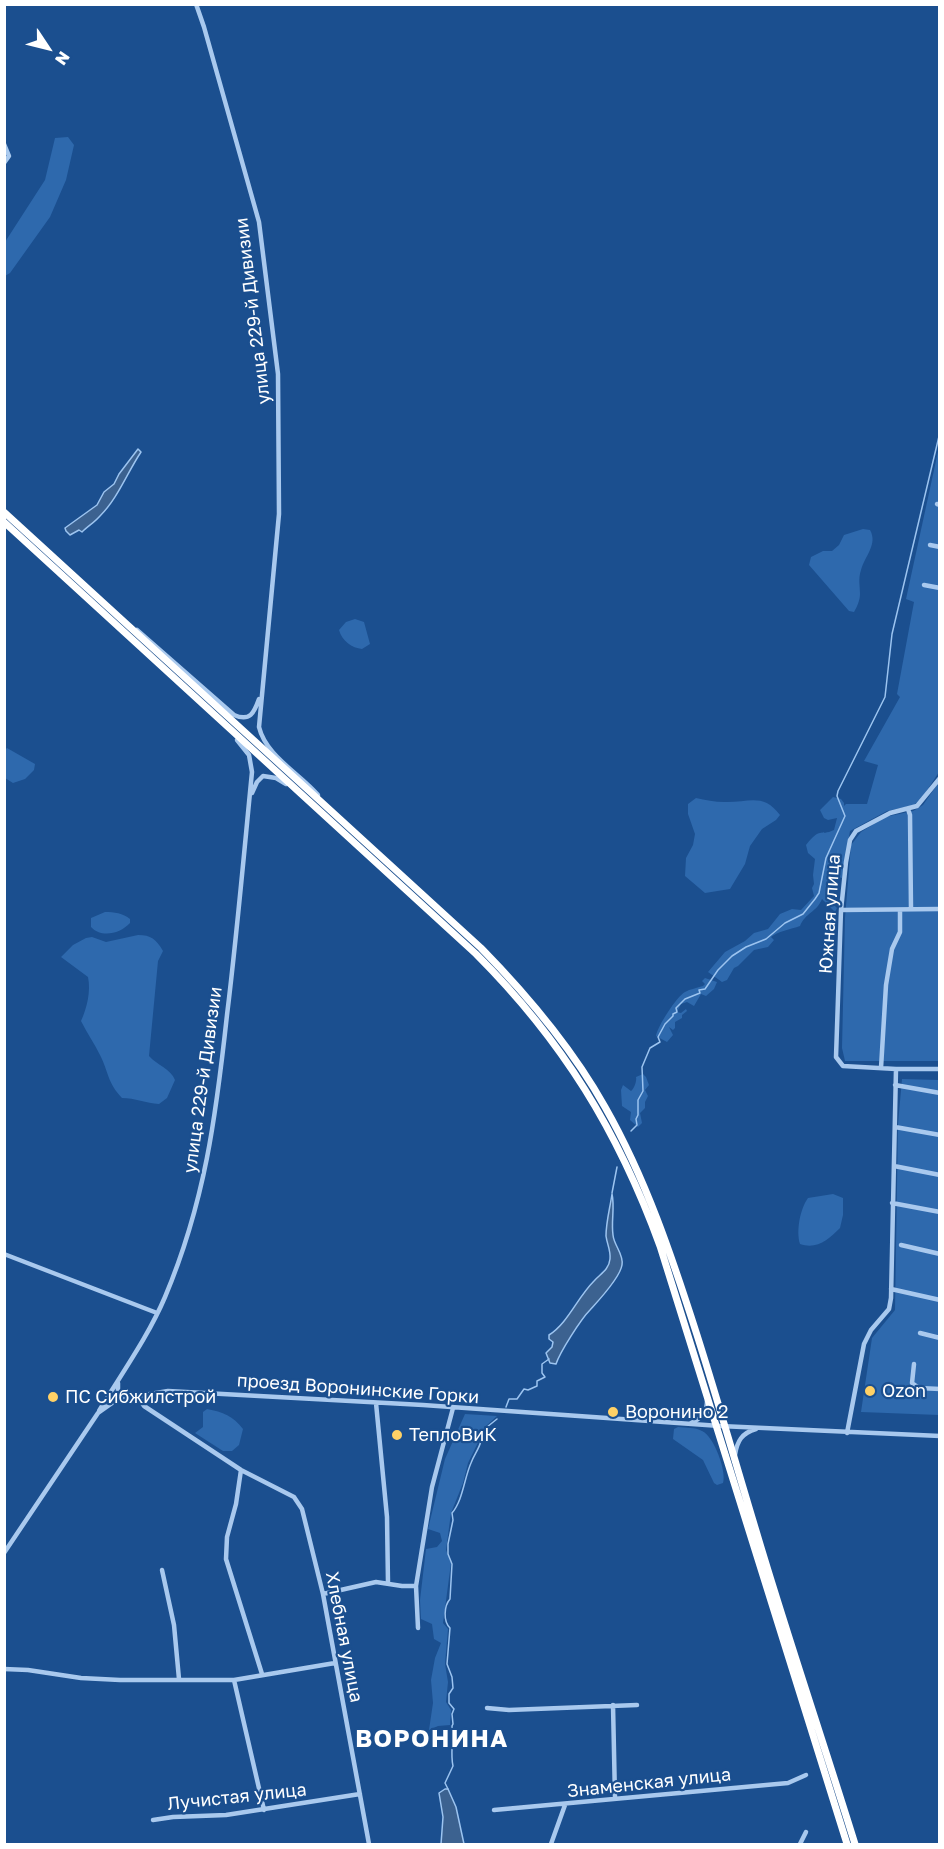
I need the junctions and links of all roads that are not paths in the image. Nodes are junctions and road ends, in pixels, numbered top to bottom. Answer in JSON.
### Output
{"nodes":[{"id":1,"x":196,"y":4,"type":"edge"},
{"id":2,"x":4,"y":144,"type":"edge"},
{"id":3,"x":4,"y":163,"type":"edge"},
{"id":4,"x":4,"y":512,"type":"edge"},
{"id":5,"x":4,"y":522,"type":"edge"},
{"id":6,"x":930,"y":545,"type":"dead end"},
{"id":7,"x":939,"y":547,"type":"edge"},
{"id":8,"x":924,"y":585,"type":"dead end"},
{"id":9,"x":939,"y":588,"type":"edge"},
{"id":10,"x":116,"y":614,"type":"junction"},
{"id":11,"x":167,"y":670,"type":"junction"},
{"id":12,"x":261,"y":693,"type":"junction"},
{"id":13,"x":939,"y":778,"type":"edge"},
{"id":14,"x":937,"y":785,"type":"edge"},
{"id":15,"x":249,"y":804,"type":"junction"},
{"id":16,"x":329,"y":808,"type":"junction"},
{"id":17,"x":908,"y":809,"type":"junction"},
{"id":18,"x":404,"y":887,"type":"junction"},
{"id":19,"x":911,"y":909,"type":"junction"},
{"id":20,"x":939,"y":909,"type":"edge"},
{"id":21,"x":841,"y":910,"type":"junction"},
{"id":22,"x":900,"y":910,"type":"junction"},
{"id":23,"x":881,"y":1068,"type":"junction"},
{"id":24,"x":896,"y":1069,"type":"junction"},
{"id":25,"x":939,"y":1070,"type":"edge"},
{"id":26,"x":895,"y":1085,"type":"junction"},
{"id":27,"x":939,"y":1093,"type":"edge"},
{"id":28,"x":895,"y":1127,"type":"junction"},
{"id":29,"x":939,"y":1135,"type":"edge"},
{"id":30,"x":894,"y":1166,"type":"junction"},
{"id":31,"x":939,"y":1175,"type":"edge"},
{"id":32,"x":892,"y":1203,"type":"junction"},
{"id":33,"x":939,"y":1212,"type":"edge"},
{"id":34,"x":901,"y":1245,"type":"dead end"},
{"id":35,"x":4,"y":1254,"type":"edge"},
{"id":36,"x":939,"y":1254,"type":"edge"},
{"id":37,"x":891,"y":1289,"type":"junction"},
{"id":38,"x":939,"y":1300,"type":"edge"},
{"id":39,"x":157,"y":1313,"type":"junction"},
{"id":40,"x":920,"y":1333,"type":"dead end"},
{"id":41,"x":939,"y":1338,"type":"edge"},
{"id":42,"x":914,"y":1364,"type":"dead end"},
{"id":43,"x":119,"y":1378,"type":"junction"},
{"id":44,"x":939,"y":1389,"type":"edge"},
{"id":45,"x":706,"y":1394,"type":"junction"},
{"id":46,"x":137,"y":1396,"type":"junction"},
{"id":47,"x":126,"y":1398,"type":"junction"},
{"id":48,"x":115,"y":1401,"type":"junction"},
{"id":49,"x":376,"y":1403,"type":"junction"},
{"id":50,"x":453,"y":1408,"type":"junction"},
{"id":51,"x":98,"y":1413,"type":"junction"},
{"id":52,"x":688,"y":1424,"type":"junction"},
{"id":53,"x":717,"y":1426,"type":"junction"},
{"id":54,"x":725,"y":1427,"type":"junction"},
{"id":55,"x":761,"y":1428,"type":"junction"},
{"id":56,"x":847,"y":1433,"type":"junction"},
{"id":57,"x":939,"y":1436,"type":"edge"},
{"id":58,"x":734,"y":1457,"type":"junction"},
{"id":59,"x":241,"y":1470,"type":"junction"},
{"id":60,"x":4,"y":1553,"type":"edge"},
{"id":61,"x":162,"y":1570,"type":"dead end"},
{"id":62,"x":388,"y":1583,"type":"junction"},
{"id":63,"x":416,"y":1586,"type":"junction"},
{"id":64,"x":322,"y":1594,"type":"junction"},
{"id":65,"x":418,"y":1628,"type":"dead end"},
{"id":66,"x":335,"y":1663,"type":"junction"},
{"id":67,"x":4,"y":1669,"type":"edge"},
{"id":68,"x":262,"y":1674,"type":"junction"},
{"id":69,"x":180,"y":1679,"type":"junction"},
{"id":70,"x":234,"y":1680,"type":"junction"},
{"id":71,"x":613,"y":1705,"type":"junction"},
{"id":72,"x":637,"y":1705,"type":"dead end"},
{"id":73,"x":487,"y":1708,"type":"dead end"},
{"id":74,"x":806,"y":1775,"type":"dead end"},
{"id":75,"x":360,"y":1794,"type":"junction"},
{"id":76,"x":615,"y":1798,"type":"junction"},
{"id":77,"x":565,"y":1804,"type":"junction"},
{"id":78,"x":264,"y":1810,"type":"junction"},
{"id":79,"x":494,"y":1810,"type":"dead end"},
{"id":80,"x":153,"y":1820,"type":"dead end"},
{"id":81,"x":806,"y":1832,"type":"dead end"},
{"id":82,"x":369,"y":1845,"type":"edge"},
{"id":83,"x":551,"y":1845,"type":"edge"},
{"id":84,"x":800,"y":1845,"type":"edge"},
{"id":85,"x":846,"y":1845,"type":"edge"},
{"id":86,"x":855,"y":1845,"type":"edge"}],
"edges":[{"from":1,"to":12,"type":"street","name":"улица 229-й Дивизии"},
{"from":2,"to":3,"type":"street"},
{"from":4,"to":10,"type":"highway"},
{"from":5,"to":11,"type":"highway"},
{"from":6,"to":7,"type":"street"},
{"from":8,"to":9,"type":"street"},
{"from":10,"to":12,"type":"street"},
{"from":10,"to":16,"type":"highway"},
{"from":11,"to":15,"type":"street","name":"улица 229-й Дивизии"},
{"from":11,"to":18,"type":"highway"},
{"from":12,"to":16,"type":"street","name":"улица 229-й Дивизии"},
{"from":13,"to":14,"type":"street","name":"Южная улица"},
{"from":14,"to":17,"type":"street","name":"Южная улица"},
{"from":15,"to":18,"type":"street"},
{"from":15,"to":39,"type":"street","name":"улица 229-й Дивизии"},
{"from":16,"to":54,"type":"highway"},
{"from":17,"to":19,"type":"street"},
{"from":17,"to":21,"type":"street","name":"Южная улица"},
{"from":18,"to":45,"type":"highway"},
{"from":19,"to":20,"type":"street"},
{"from":19,"to":22,"type":"street"},
{"from":21,"to":22,"type":"street"},
{"from":21,"to":23,"type":"street","name":"Южная улица"},
{"from":22,"to":23,"type":"street"},
{"from":23,"to":24,"type":"street"},
{"from":24,"to":25,"type":"street"},
{"from":24,"to":26,"type":"street"},
{"from":26,"to":27,"type":"street"},
{"from":26,"to":28,"type":"street"},
{"from":28,"to":29,"type":"street"},
{"from":28,"to":30,"type":"street"},
{"from":30,"to":31,"type":"street"},
{"from":30,"to":32,"type":"street"},
{"from":32,"to":33,"type":"street"},
{"from":32,"to":37,"type":"street"},
{"from":34,"to":36,"type":"street"},
{"from":35,"to":39,"type":"street"},
{"from":37,"to":38,"type":"street"},
{"from":37,"to":56,"type":"street"},
{"from":39,"to":43,"type":"street","name":"улица 229-й Дивизии"},
{"from":40,"to":41,"type":"street"},
{"from":42,"to":44,"type":"street"},
{"from":43,"to":47,"type":"street"},
{"from":43,"to":48,"type":"street"},
{"from":43,"to":51,"type":"street","name":"улица 229-й Дивизии"},
{"from":45,"to":52,"type":"street"},
{"from":45,"to":53,"type":"highway"},
{"from":46,"to":47,"type":"street","name":"проезд Воронинские Горки"},
{"from":46,"to":49,"type":"street","name":"проезд Воронинские Горки"},
{"from":46,"to":59,"type":"street","name":"Хлебная улица"},
{"from":47,"to":48,"type":"street","name":"проезд Воронинские Горки"},
{"from":48,"to":51,"type":"street","name":"проезд Воронинские Горки"},
{"from":49,"to":50,"type":"street","name":"проезд Воронинские Горки"},
{"from":49,"to":62,"type":"street"},
{"from":50,"to":52,"type":"street","name":"проезд Воронинские Горки"},
{"from":50,"to":63,"type":"street"},
{"from":51,"to":60,"type":"street","name":"проезд Воронинские Горки"},
{"from":52,"to":53,"type":"street","name":"проезд Воронинские Горки"},
{"from":53,"to":54,"type":"street","name":"проезд Воронинские Горки"},
{"from":53,"to":85,"type":"highway"},
{"from":54,"to":55,"type":"street"},
{"from":54,"to":58,"type":"highway"},
{"from":55,"to":56,"type":"street"},
{"from":55,"to":58,"type":"street"},
{"from":56,"to":57,"type":"street"},
{"from":58,"to":86,"type":"highway"},
{"from":59,"to":64,"type":"street","name":"Хлебная улица"},
{"from":59,"to":68,"type":"street"},
{"from":61,"to":69,"type":"street"},
{"from":62,"to":63,"type":"street"},
{"from":62,"to":64,"type":"street"},
{"from":63,"to":65,"type":"street"},
{"from":64,"to":66,"type":"street","name":"Хлебная улица"},
{"from":66,"to":68,"type":"street"},
{"from":66,"to":75,"type":"street","name":"Хлебная улица"},
{"from":67,"to":69,"type":"street"},
{"from":68,"to":70,"type":"street"},
{"from":69,"to":70,"type":"street"},
{"from":70,"to":78,"type":"street"},
{"from":71,"to":72,"type":"street"},
{"from":71,"to":73,"type":"street"},
{"from":71,"to":76,"type":"street"},
{"from":74,"to":76,"type":"street","name":"Знаменская улица"},
{"from":75,"to":78,"type":"street","name":"Лучистая улица"},
{"from":75,"to":82,"type":"street","name":"Хлебная улица"},
{"from":76,"to":77,"type":"street","name":"Знаменская улица"},
{"from":77,"to":79,"type":"street","name":"Знаменская улица"},
{"from":77,"to":83,"type":"street"},
{"from":78,"to":80,"type":"street","name":"Лучистая улица"},
{"from":81,"to":84,"type":"street"}]}
